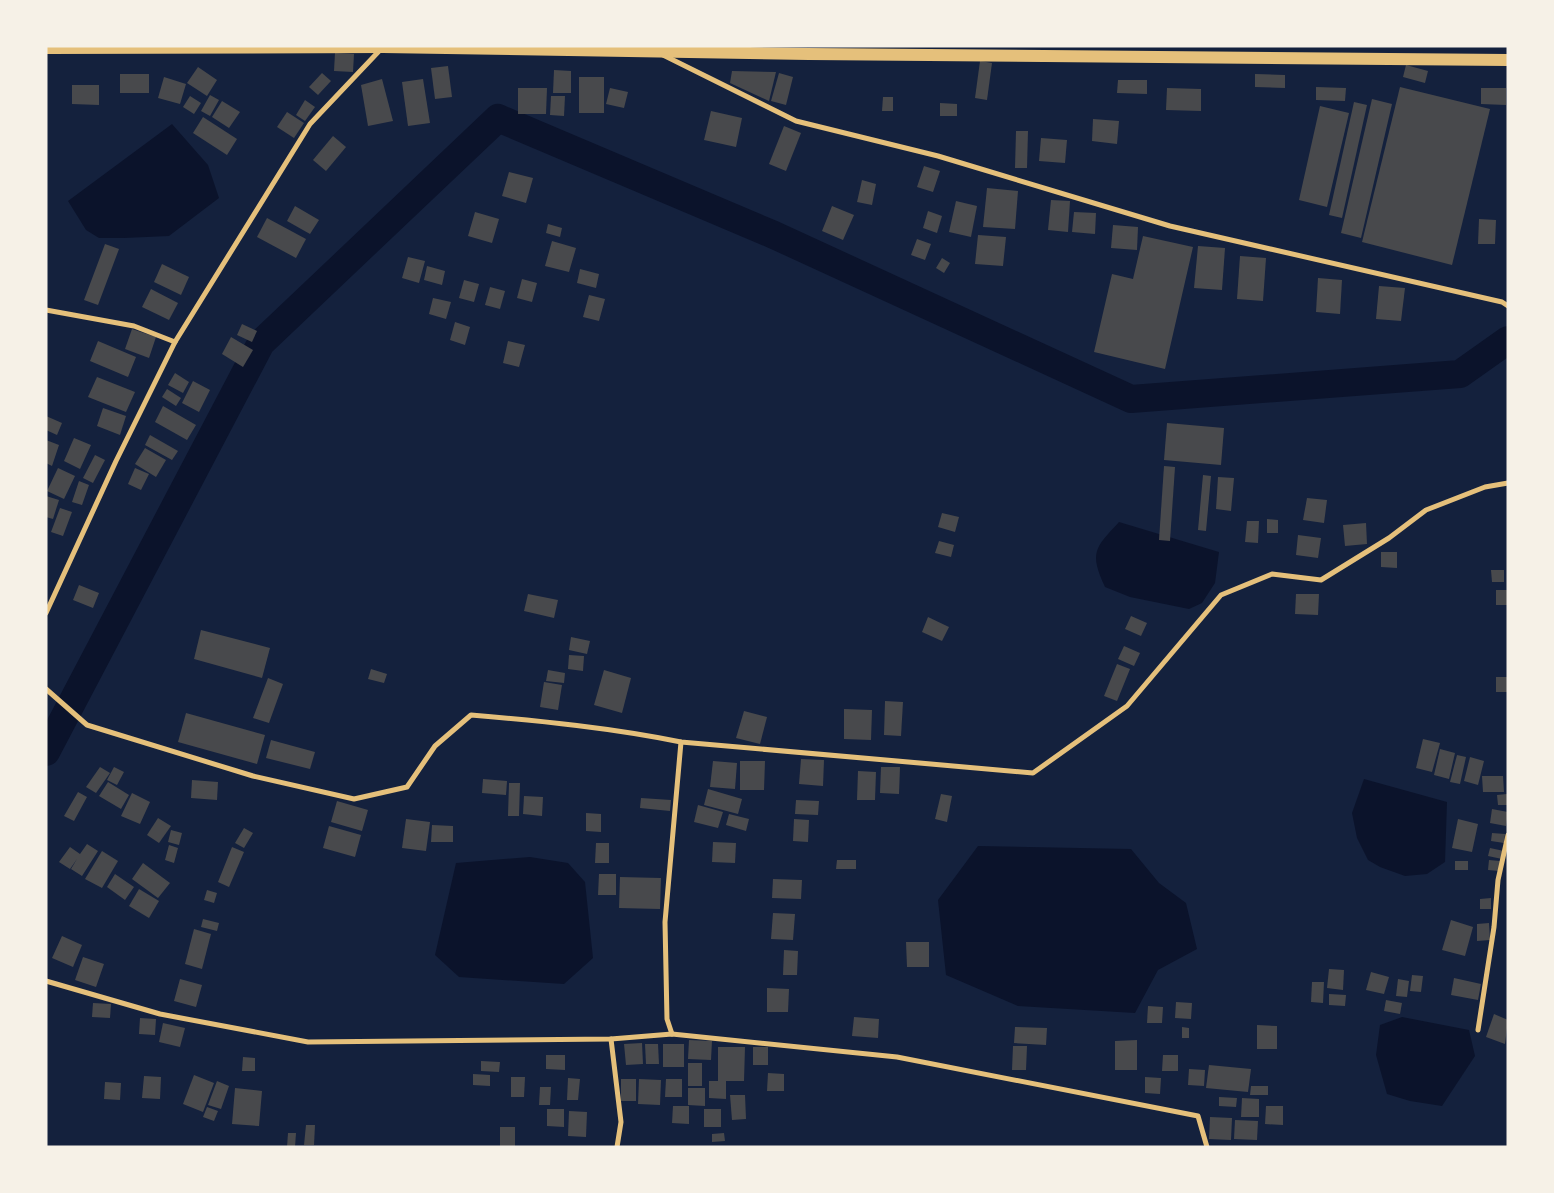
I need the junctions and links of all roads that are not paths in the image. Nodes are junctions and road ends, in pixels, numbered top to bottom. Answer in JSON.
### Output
{"nodes":[{"id":1,"x":177,"y":47,"type":"edge"},
{"id":2,"x":383,"y":47,"type":"edge"},
{"id":3,"x":46,"y":48,"type":"edge"},
{"id":4,"x":714,"y":49,"type":"edge"},
{"id":5,"x":656,"y":52,"type":"junction"},
{"id":6,"x":1336,"y":52,"type":"edge"},
{"id":7,"x":1508,"y":60,"type":"edge"},
{"id":8,"x":1508,"y":306,"type":"edge"},
{"id":9,"x":46,"y":310,"type":"edge"},
{"id":10,"x":175,"y":342,"type":"junction"},
{"id":11,"x":1508,"y":482,"type":"edge"},
{"id":12,"x":46,"y":613,"type":"edge"},
{"id":13,"x":46,"y":688,"type":"edge"},
{"id":14,"x":681,"y":742,"type":"junction"},
{"id":15,"x":1508,"y":834,"type":"edge"},
{"id":16,"x":46,"y":981,"type":"edge"},
{"id":17,"x":1478,"y":1030,"type":"dead end"},
{"id":18,"x":672,"y":1034,"type":"junction"},
{"id":19,"x":611,"y":1039,"type":"junction"},
{"id":20,"x":618,"y":1147,"type":"edge"},
{"id":21,"x":1207,"y":1147,"type":"edge"}],
"edges":[{"from":1,"to":2,"type":"main road"},
{"from":1,"to":3,"type":"main road"},
{"from":2,"to":5,"type":"main road"},
{"from":2,"to":10,"type":"street"},
{"from":4,"to":5,"type":"main road"},
{"from":4,"to":6,"type":"main road"},
{"from":5,"to":8,"type":"street"},
{"from":6,"to":7,"type":"main road"},
{"from":9,"to":10,"type":"street"},
{"from":10,"to":12,"type":"street"},
{"from":11,"to":14,"type":"street"},
{"from":13,"to":14,"type":"street"},
{"from":14,"to":18,"type":"street"},
{"from":15,"to":17,"type":"street"},
{"from":16,"to":19,"type":"street"},
{"from":18,"to":19,"type":"street"},
{"from":18,"to":21,"type":"street"},
{"from":19,"to":20,"type":"street"}]}
